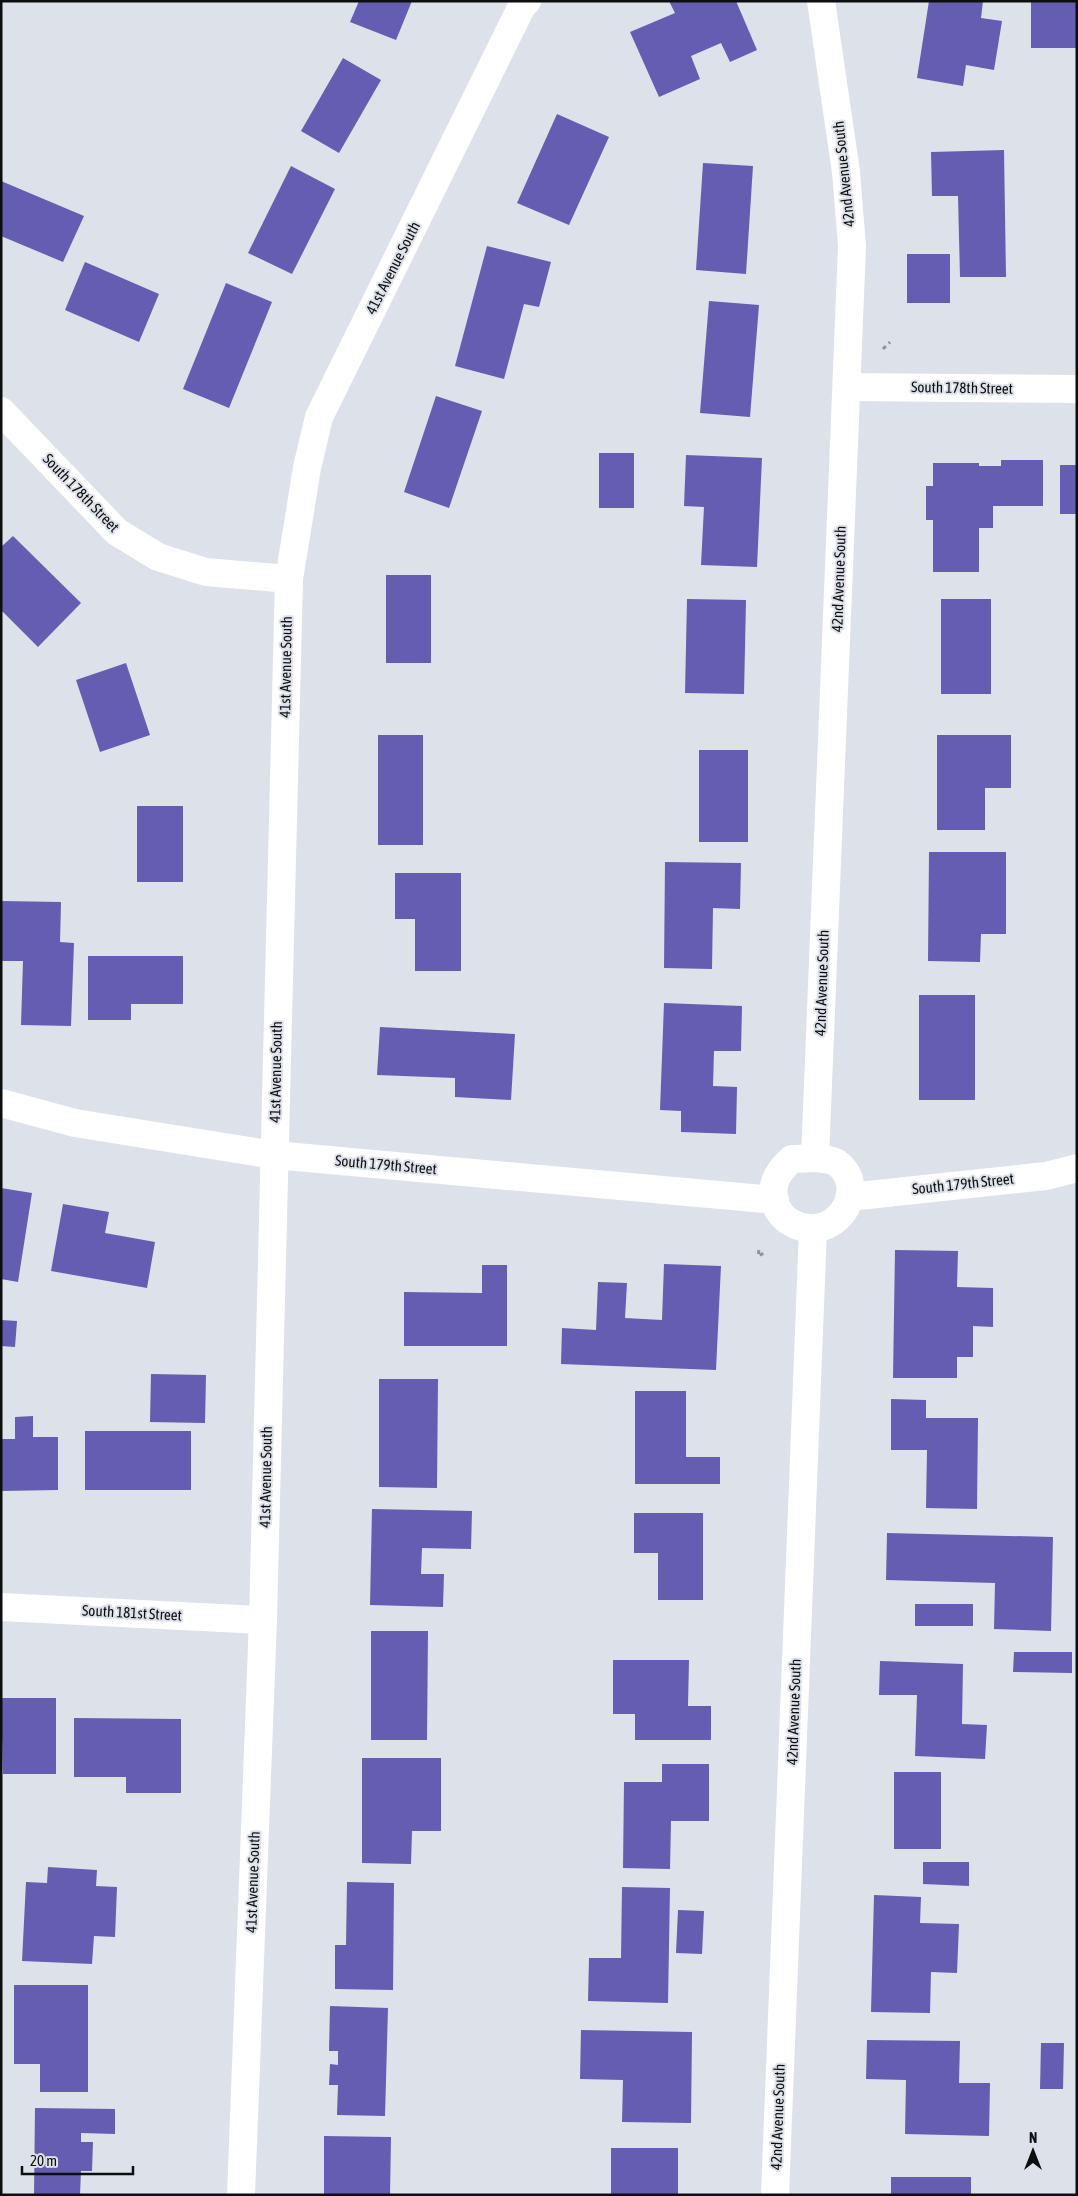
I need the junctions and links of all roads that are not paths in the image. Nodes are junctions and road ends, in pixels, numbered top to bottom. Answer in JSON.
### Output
{"nodes":[{"id":1,"x":527,"y":1,"type":"edge"},
{"id":2,"x":821,"y":1,"type":"edge"},
{"id":3,"x":847,"y":387,"type":"junction"},
{"id":4,"x":1077,"y":389,"type":"edge"},
{"id":5,"x":1,"y":410,"type":"edge"},
{"id":6,"x":289,"y":579,"type":"junction"},
{"id":7,"x":1,"y":1103,"type":"edge"},
{"id":8,"x":274,"y":1155,"type":"junction"},
{"id":9,"x":815,"y":1158,"type":"junction"},
{"id":10,"x":1077,"y":1168,"type":"edge"},
{"id":11,"x":849,"y":1196,"type":"junction"},
{"id":12,"x":774,"y":1200,"type":"junction"},
{"id":13,"x":813,"y":1229,"type":"junction"},
{"id":14,"x":1,"y":1607,"type":"edge"},
{"id":15,"x":263,"y":1620,"type":"junction"},
{"id":16,"x":241,"y":2195,"type":"edge"},
{"id":17,"x":775,"y":2195,"type":"edge"}],
"edges":[{"from":1,"to":6,"type":"street","name":"41st Avenue South"},
{"from":2,"to":3,"type":"street","name":"42nd Avenue South"},
{"from":3,"to":4,"type":"street","name":"South 178th Street"},
{"from":3,"to":9,"type":"street","name":"42nd Avenue South"},
{"from":5,"to":6,"type":"street","name":"South 178th Street"},
{"from":6,"to":8,"type":"street","name":"41st Avenue South"},
{"from":7,"to":8,"type":"street","name":"South 179th Street"},
{"from":8,"to":12,"type":"street","name":"South 179th Street"},
{"from":8,"to":15,"type":"street","name":"41st Avenue South"},
{"from":9,"to":11,"type":"street"},
{"from":9,"to":12,"type":"street"},
{"from":10,"to":11,"type":"street","name":"South 179th Street"},
{"from":11,"to":13,"type":"street"},
{"from":12,"to":13,"type":"street"},
{"from":13,"to":17,"type":"street","name":"42nd Avenue South"},
{"from":14,"to":15,"type":"street","name":"South 181st Street"},
{"from":15,"to":16,"type":"street","name":"41st Avenue South"}]}
